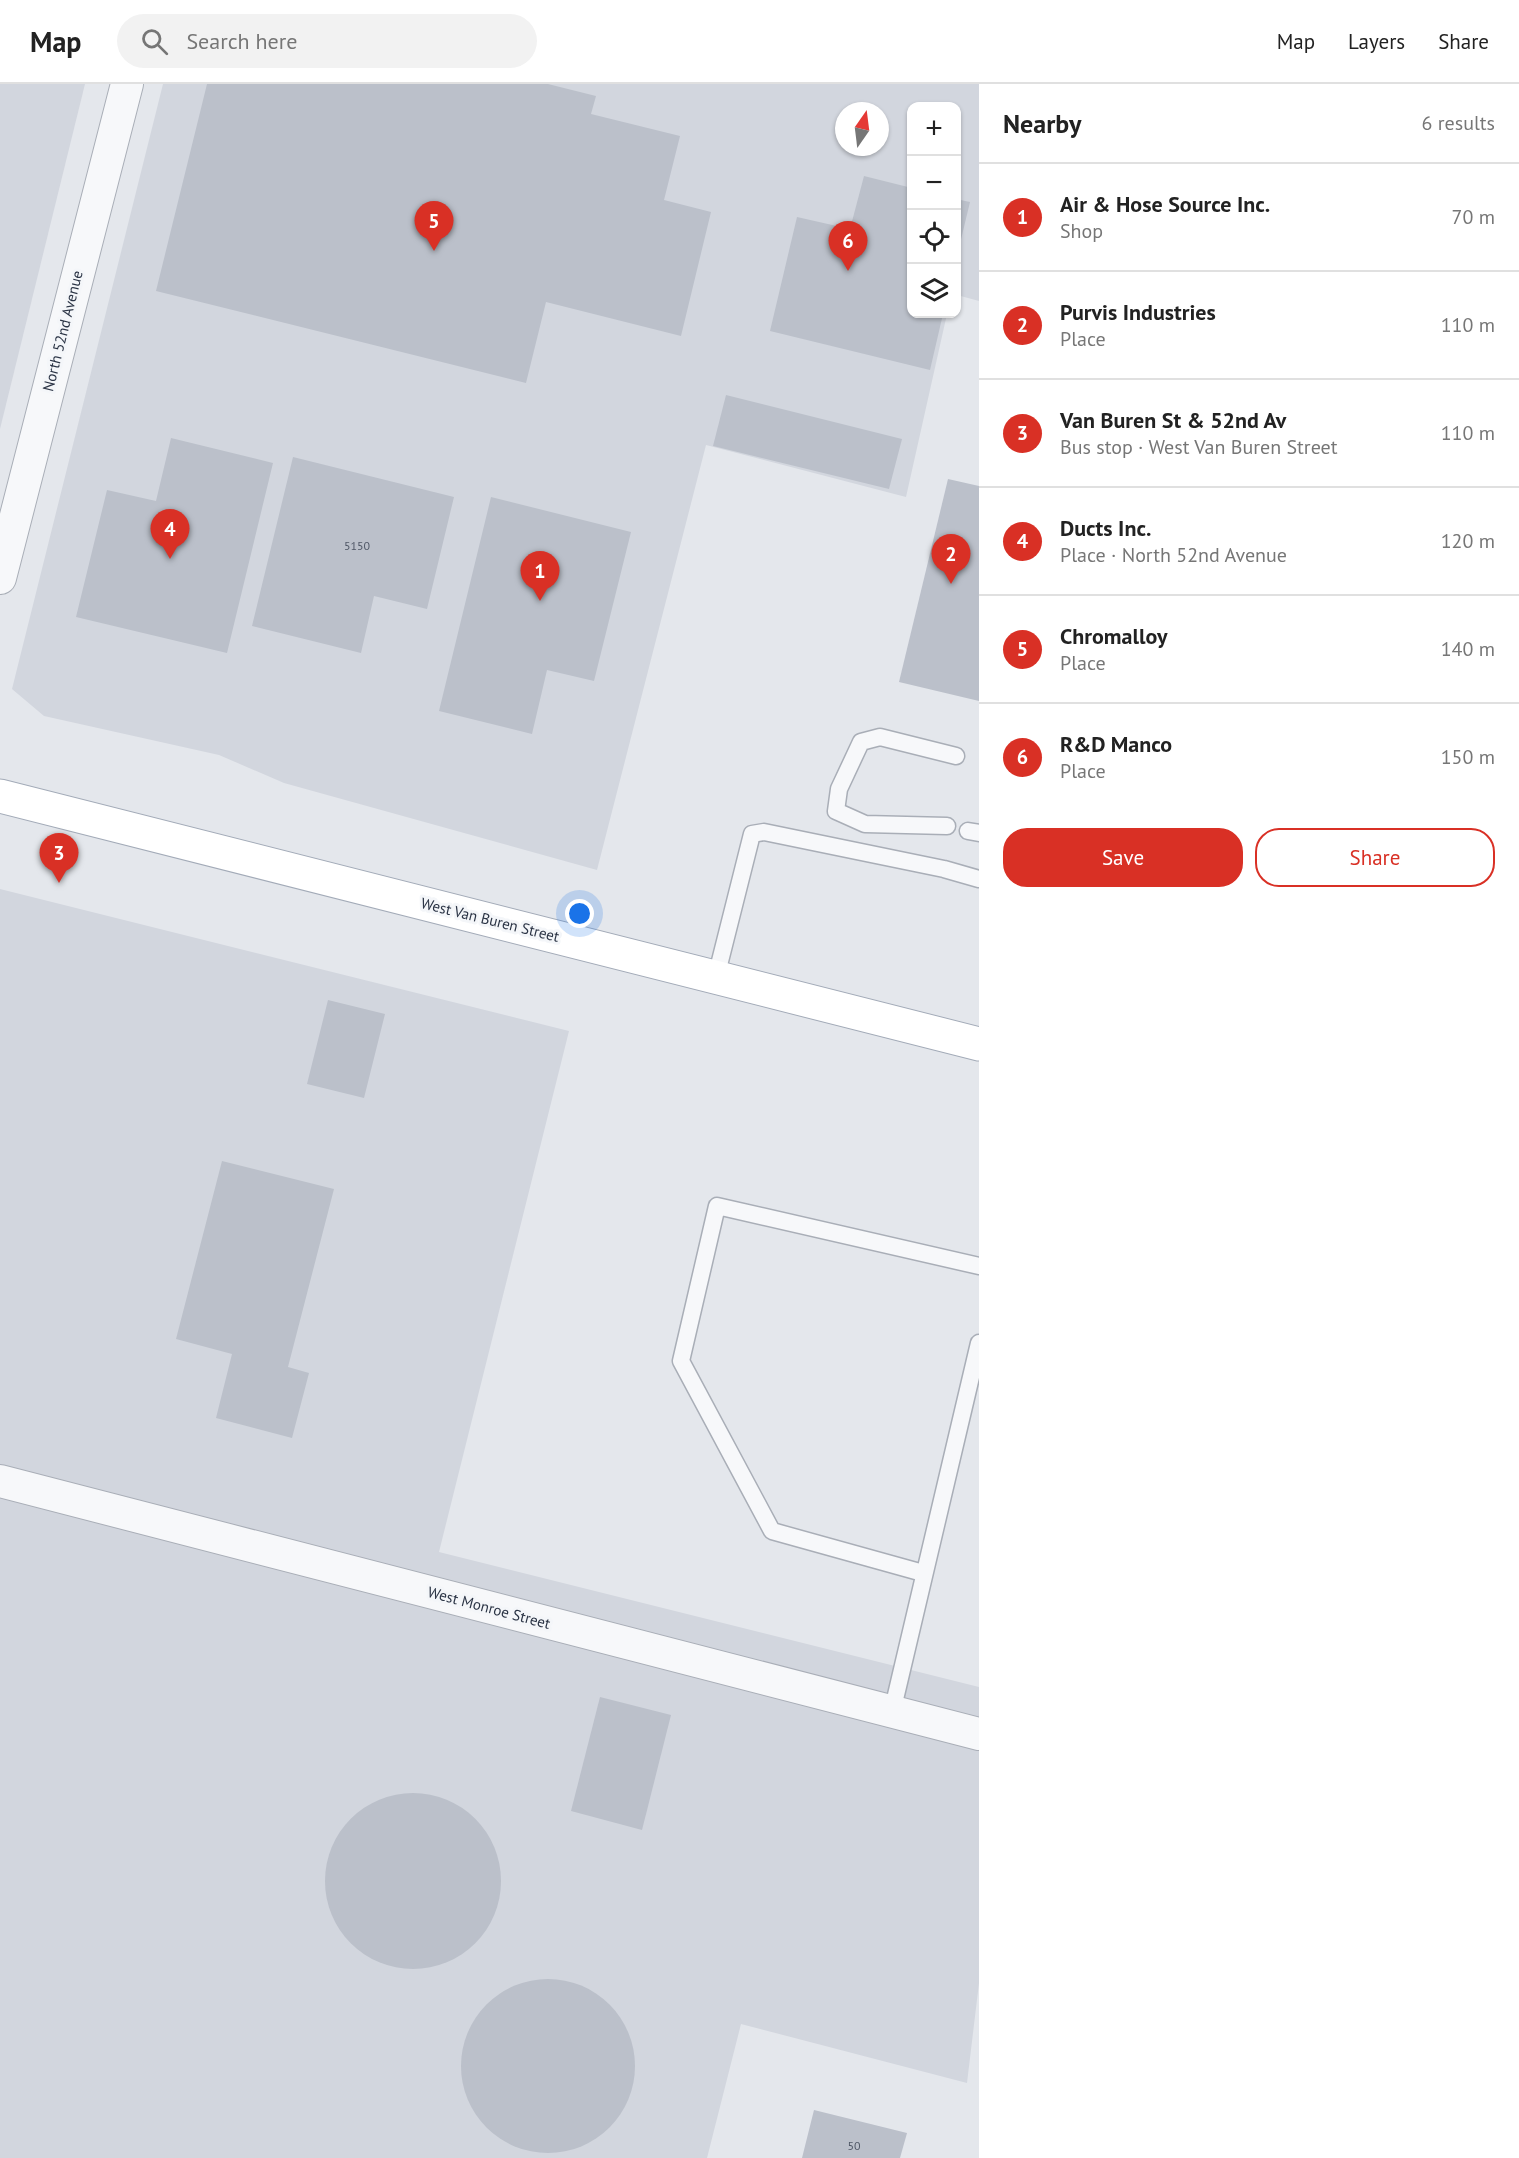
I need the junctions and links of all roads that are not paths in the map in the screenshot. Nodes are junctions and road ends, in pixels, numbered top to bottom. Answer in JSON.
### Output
{"nodes":[{"id":1,"x":127,"y":84,"type":"edge"},
{"id":2,"x":0,"y":578,"type":"edge"},
{"id":3,"x":956,"y":756,"type":"dead end"},
{"id":4,"x":0,"y":796,"type":"edge"},
{"id":5,"x":947,"y":826,"type":"dead end"},
{"id":6,"x":979,"y":879,"type":"edge"},
{"id":7,"x":716,"y":977,"type":"junction"},
{"id":8,"x":979,"y":1044,"type":"edge"},
{"id":9,"x":979,"y":1266,"type":"edge"},
{"id":10,"x":979,"y":1343,"type":"edge"},
{"id":11,"x":0,"y":1481,"type":"edge"},
{"id":12,"x":923,"y":1573,"type":"junction"},
{"id":13,"x":892,"y":1712,"type":"junction"},
{"id":14,"x":979,"y":1734,"type":"edge"}],
"edges":[{"from":1,"to":2,"type":"street","name":"North 52nd Avenue"},
{"from":3,"to":5,"type":"lane"},
{"from":4,"to":7,"type":"main road","name":"West Van Buren Street"},
{"from":6,"to":7,"type":"lane"},
{"from":7,"to":8,"type":"main road","name":"West Van Buren Street"},
{"from":9,"to":12,"type":"lane"},
{"from":10,"to":12,"type":"lane"},
{"from":11,"to":13,"type":"street","name":"West Monroe Street"},
{"from":12,"to":13,"type":"lane"},
{"from":13,"to":14,"type":"street","name":"West Monroe Street"}]}
